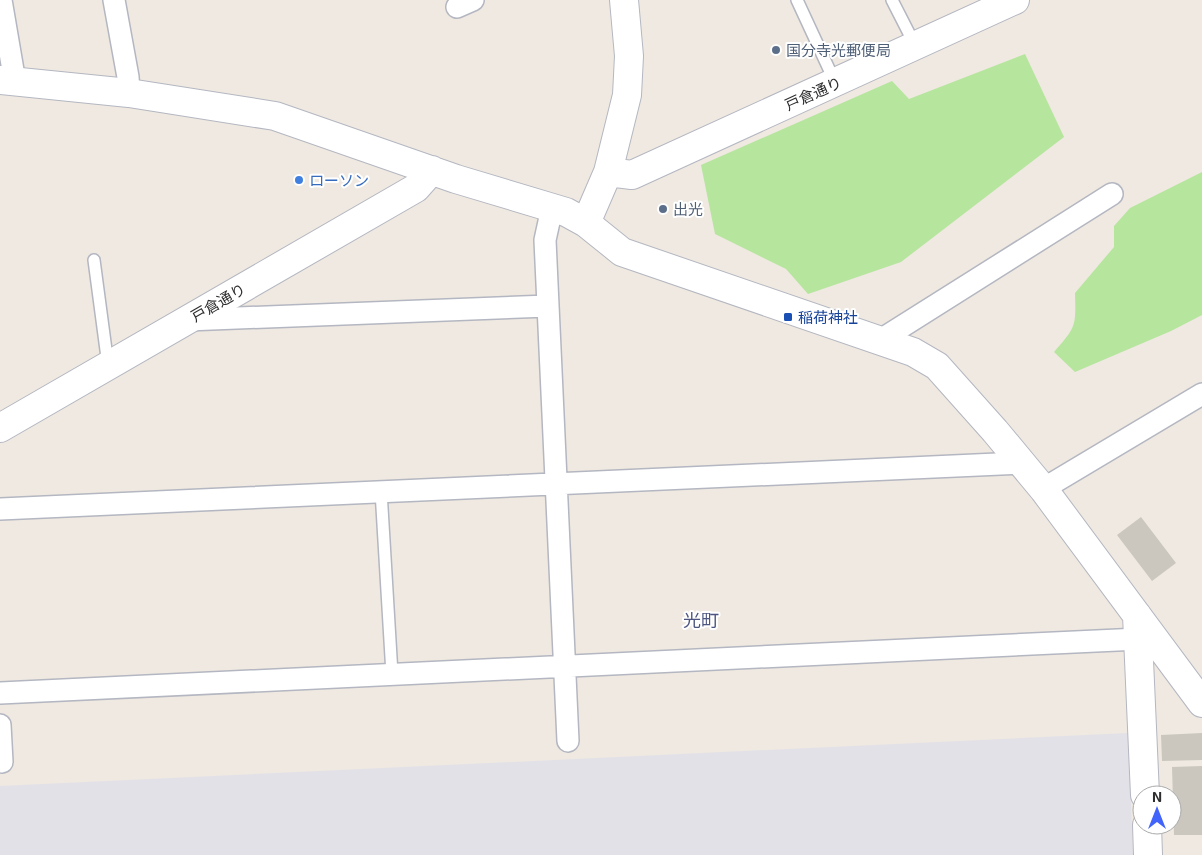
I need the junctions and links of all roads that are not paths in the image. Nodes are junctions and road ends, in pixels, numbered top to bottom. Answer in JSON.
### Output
{"nodes":[{"id":1,"x":1,"y":0,"type":"edge"},
{"id":2,"x":114,"y":0,"type":"edge"},
{"id":3,"x":624,"y":0,"type":"edge"},
{"id":4,"x":797,"y":0,"type":"edge"},
{"id":5,"x":892,"y":0,"type":"edge"},
{"id":6,"x":1015,"y":0,"type":"edge"},
{"id":7,"x":916,"y":46,"type":"junction"},
{"id":8,"x":7,"y":81,"type":"edge"},
{"id":9,"x":835,"y":82,"type":"junction"},
{"id":10,"x":129,"y":93,"type":"junction"},
{"id":11,"x":432,"y":170,"type":"junction"},
{"id":12,"x":608,"y":172,"type":"junction"},
{"id":13,"x":1112,"y":194,"type":"dead end"},
{"id":14,"x":552,"y":208,"type":"junction"},
{"id":15,"x":586,"y":222,"type":"junction"},
{"id":16,"x":94,"y":260,"type":"dead end"},
{"id":17,"x":548,"y":306,"type":"junction"},
{"id":18,"x":186,"y":320,"type":"junction"},
{"id":19,"x":879,"y":341,"type":"junction"},
{"id":20,"x":108,"y":364,"type":"junction"},
{"id":21,"x":1202,"y":394,"type":"edge"},
{"id":22,"x":0,"y":426,"type":"edge"},
{"id":23,"x":1021,"y":463,"type":"junction"},
{"id":24,"x":556,"y":483,"type":"junction"},
{"id":25,"x":1043,"y":489,"type":"junction"},
{"id":26,"x":381,"y":492,"type":"junction"},
{"id":27,"x":0,"y":509,"type":"edge"},
{"id":28,"x":1138,"y":627,"type":"junction"},
{"id":29,"x":565,"y":666,"type":"junction"},
{"id":30,"x":392,"y":674,"type":"junction"},
{"id":31,"x":0,"y":693,"type":"edge"},
{"id":32,"x":1202,"y":703,"type":"edge"},
{"id":33,"x":0,"y":725,"type":"edge"},
{"id":34,"x":568,"y":741,"type":"dead end"},
{"id":35,"x":2,"y":762,"type":"dead end"},
{"id":36,"x":1145,"y":785,"type":"edge"},
{"id":37,"x":1147,"y":835,"type":"edge"},
{"id":38,"x":1148,"y":855,"type":"edge"}],
"edges":[{"from":1,"to":8,"type":"street"},
{"from":2,"to":10,"type":"street"},
{"from":3,"to":12,"type":"street"},
{"from":4,"to":9,"type":"lane"},
{"from":5,"to":7,"type":"lane"},
{"from":6,"to":7,"type":"street","name":"戸倉通り"},
{"from":7,"to":9,"type":"street","name":"戸倉通り"},
{"from":8,"to":10,"type":"street"},
{"from":9,"to":12,"type":"street","name":"戸倉通り"},
{"from":10,"to":11,"type":"street"},
{"from":11,"to":14,"type":"street"},
{"from":11,"to":18,"type":"street","name":"戸倉通り"},
{"from":12,"to":15,"type":"street"},
{"from":13,"to":19,"type":"street"},
{"from":14,"to":15,"type":"street"},
{"from":14,"to":17,"type":"street"},
{"from":15,"to":19,"type":"street"},
{"from":16,"to":20,"type":"lane"},
{"from":17,"to":18,"type":"street"},
{"from":17,"to":24,"type":"street"},
{"from":18,"to":20,"type":"street","name":"戸倉通り"},
{"from":19,"to":23,"type":"street"},
{"from":20,"to":22,"type":"street","name":"戸倉通り"},
{"from":21,"to":25,"type":"street"},
{"from":23,"to":24,"type":"street"},
{"from":23,"to":25,"type":"street"},
{"from":24,"to":26,"type":"street"},
{"from":24,"to":29,"type":"street"},
{"from":25,"to":28,"type":"street"},
{"from":26,"to":27,"type":"street"},
{"from":26,"to":30,"type":"lane"},
{"from":28,"to":29,"type":"street"},
{"from":28,"to":32,"type":"street"},
{"from":28,"to":36,"type":"street"},
{"from":29,"to":30,"type":"street"},
{"from":29,"to":34,"type":"street"},
{"from":30,"to":31,"type":"street"},
{"from":33,"to":35,"type":"street"},
{"from":37,"to":38,"type":"street"}]}
